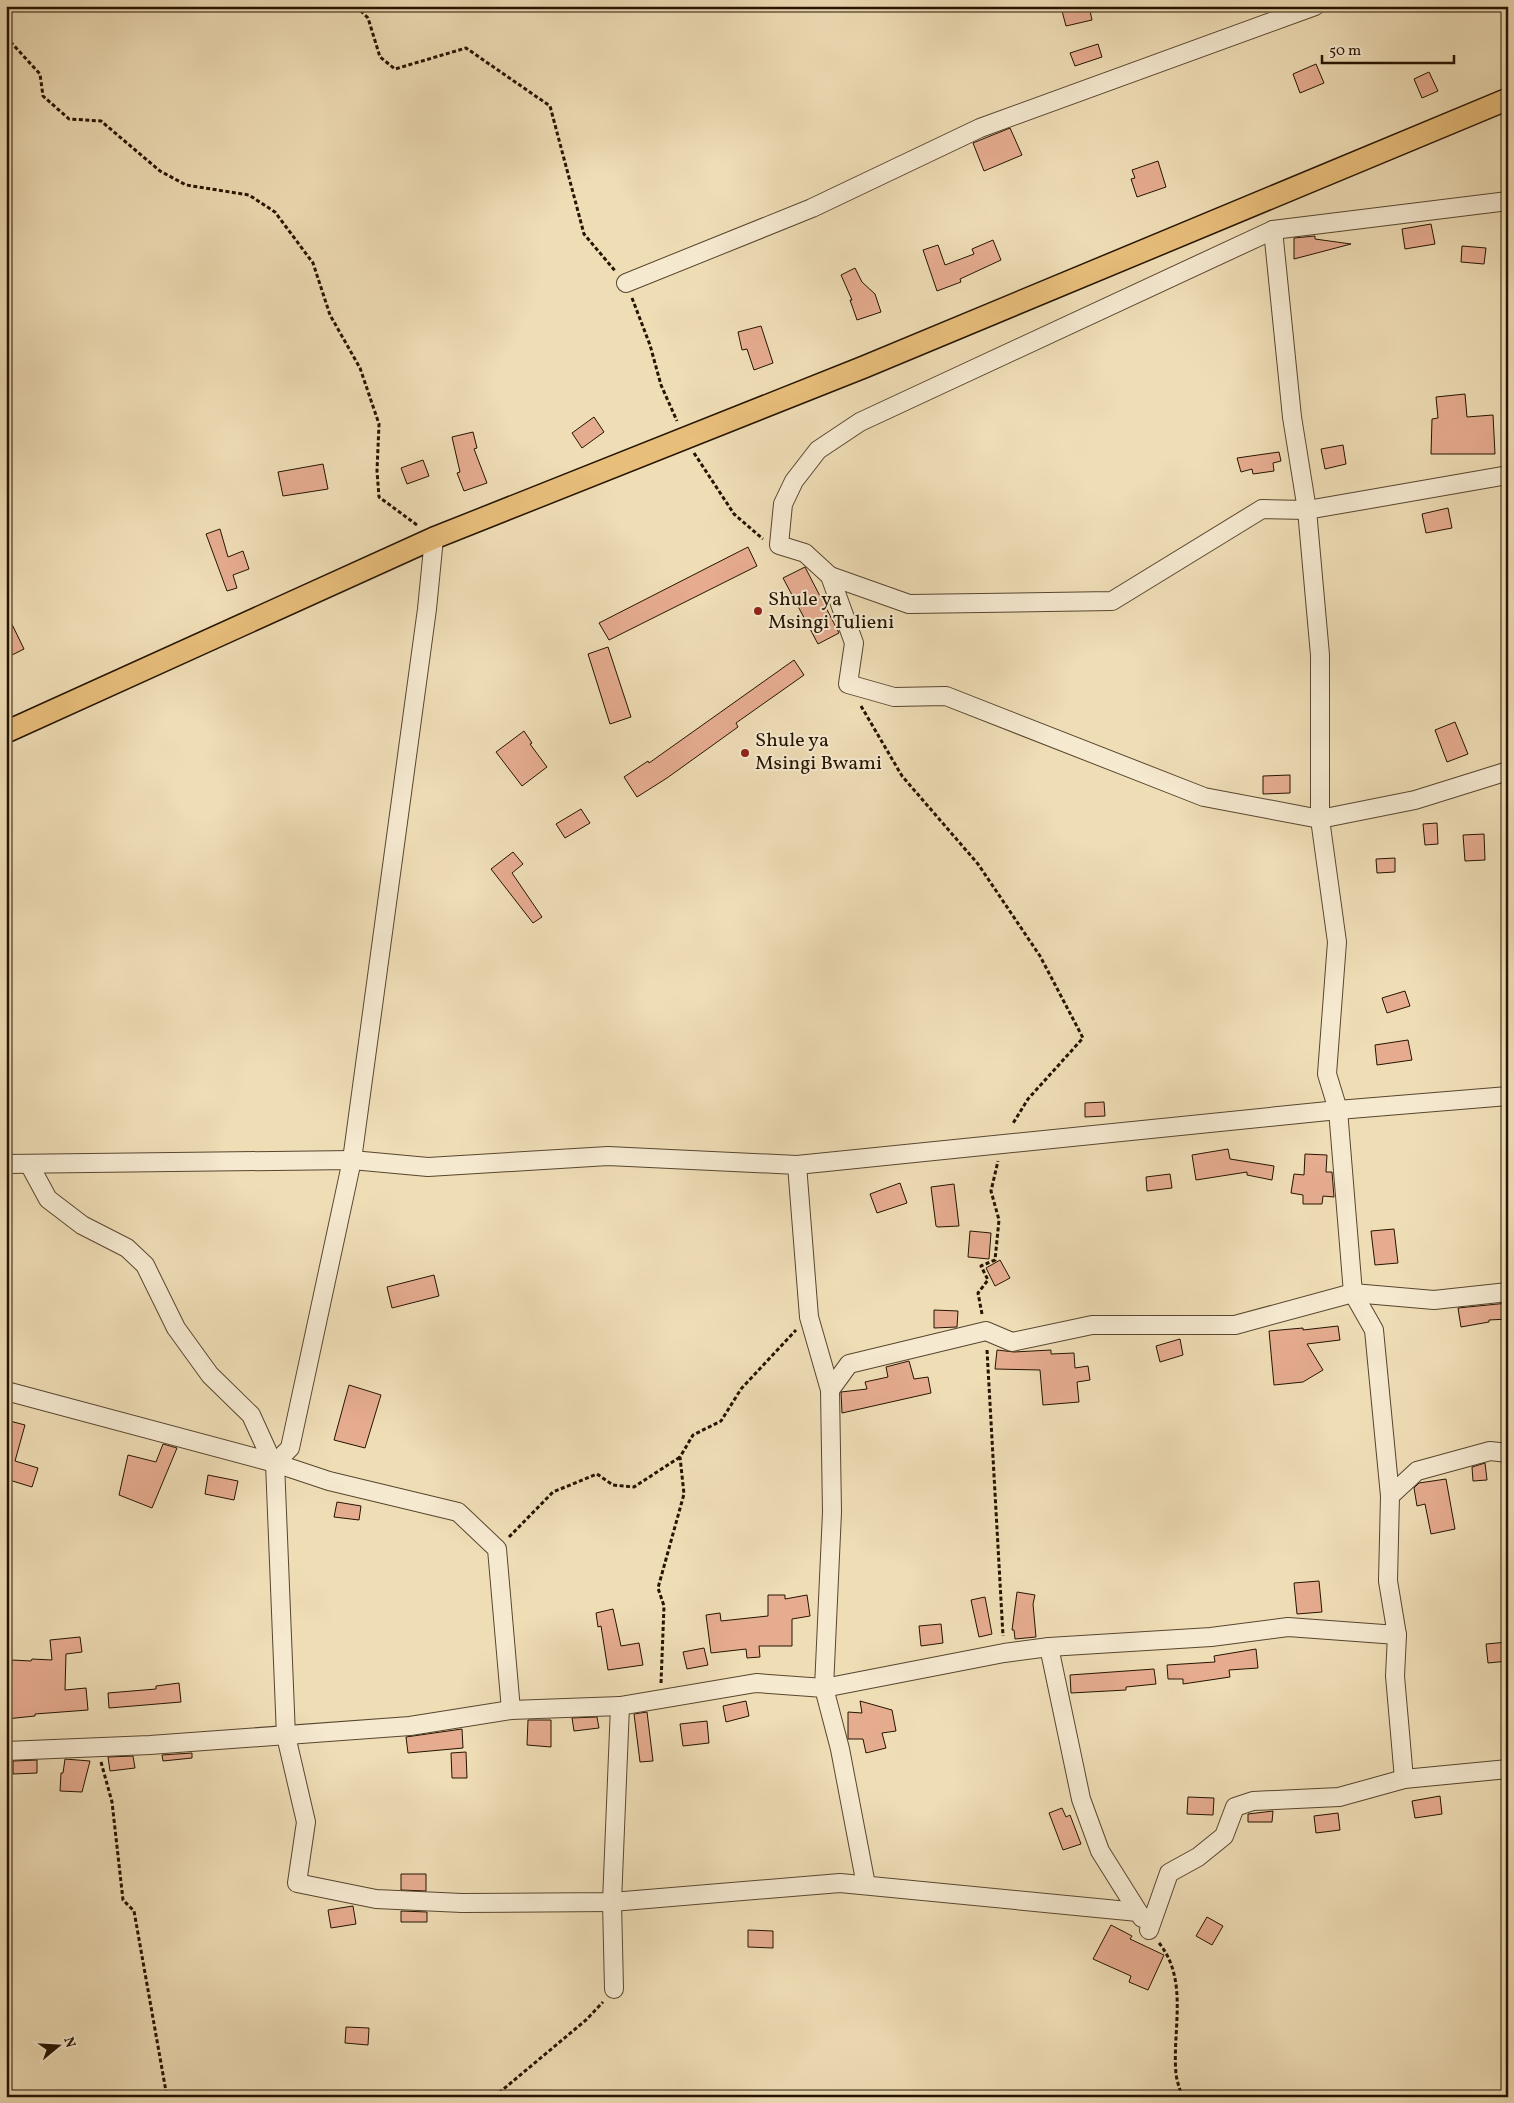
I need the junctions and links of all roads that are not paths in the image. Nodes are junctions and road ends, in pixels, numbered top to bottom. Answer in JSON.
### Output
{"nodes":[{"id":1,"x":1315,"y":6,"type":"edge"},
{"id":2,"x":1508,"y":99,"type":"edge"},
{"id":3,"x":1508,"y":201,"type":"edge"},
{"id":4,"x":1273,"y":230,"type":"junction"},
{"id":5,"x":626,"y":283,"type":"road end"},
{"id":6,"x":1508,"y":475,"type":"edge"},
{"id":7,"x":1307,"y":510,"type":"junction"},
{"id":8,"x":434,"y":538,"type":"junction"},
{"id":9,"x":830,"y":576,"type":"junction"},
{"id":10,"x":6,"y":732,"type":"edge"},
{"id":11,"x":1508,"y":771,"type":"edge"},
{"id":12,"x":1320,"y":819,"type":"junction"},
{"id":13,"x":1508,"y":1096,"type":"edge"},
{"id":14,"x":1338,"y":1110,"type":"junction"},
{"id":15,"x":352,"y":1160,"type":"junction"},
{"id":16,"x":6,"y":1164,"type":"edge"},
{"id":17,"x":29,"y":1164,"type":"junction"},
{"id":18,"x":796,"y":1165,"type":"junction"},
{"id":19,"x":1508,"y":1292,"type":"edge"},
{"id":20,"x":1353,"y":1293,"type":"junction"},
{"id":21,"x":830,"y":1390,"type":"junction"},
{"id":22,"x":6,"y":1391,"type":"edge"},
{"id":23,"x":1508,"y":1453,"type":"edge"},
{"id":24,"x":276,"y":1463,"type":"junction"},
{"id":25,"x":1390,"y":1496,"type":"junction"},
{"id":26,"x":1397,"y":1635,"type":"junction"},
{"id":27,"x":1049,"y":1647,"type":"junction"},
{"id":28,"x":824,"y":1688,"type":"junction"},
{"id":29,"x":620,"y":1706,"type":"junction"},
{"id":30,"x":511,"y":1710,"type":"junction"},
{"id":31,"x":286,"y":1736,"type":"junction"},
{"id":32,"x":6,"y":1751,"type":"edge"},
{"id":33,"x":1508,"y":1769,"type":"edge"},
{"id":34,"x":1404,"y":1779,"type":"junction"},
{"id":35,"x":866,"y":1885,"type":"junction"},
{"id":36,"x":612,"y":1902,"type":"junction"},
{"id":37,"x":1138,"y":1912,"type":"junction"},
{"id":38,"x":614,"y":1989,"type":"road end"}],
"edges":[{"from":1,"to":5,"type":"street"},
{"from":2,"to":8,"type":"main road"},
{"from":3,"to":4,"type":"street"},
{"from":4,"to":7,"type":"street"},
{"from":4,"to":9,"type":"street"},
{"from":6,"to":7,"type":"street"},
{"from":7,"to":9,"type":"street"},
{"from":7,"to":12,"type":"street"},
{"from":8,"to":10,"type":"main road"},
{"from":8,"to":15,"type":"street"},
{"from":9,"to":12,"type":"street"},
{"from":11,"to":12,"type":"street"},
{"from":12,"to":14,"type":"street"},
{"from":13,"to":14,"type":"street"},
{"from":14,"to":18,"type":"street"},
{"from":14,"to":20,"type":"street"},
{"from":15,"to":17,"type":"street"},
{"from":15,"to":18,"type":"street"},
{"from":15,"to":24,"type":"street"},
{"from":16,"to":17,"type":"street"},
{"from":17,"to":24,"type":"street"},
{"from":18,"to":21,"type":"street"},
{"from":19,"to":20,"type":"street"},
{"from":20,"to":21,"type":"street"},
{"from":20,"to":25,"type":"street"},
{"from":21,"to":28,"type":"street"},
{"from":22,"to":24,"type":"street"},
{"from":23,"to":25,"type":"street"},
{"from":24,"to":30,"type":"street"},
{"from":24,"to":31,"type":"street"},
{"from":25,"to":26,"type":"street"},
{"from":26,"to":27,"type":"street"},
{"from":26,"to":34,"type":"street"},
{"from":27,"to":28,"type":"street"},
{"from":27,"to":37,"type":"street"},
{"from":28,"to":29,"type":"street"},
{"from":28,"to":35,"type":"street"},
{"from":29,"to":30,"type":"street"},
{"from":29,"to":36,"type":"street"},
{"from":30,"to":31,"type":"street"},
{"from":31,"to":32,"type":"street"},
{"from":31,"to":36,"type":"street"},
{"from":33,"to":34,"type":"street"},
{"from":34,"to":37,"type":"street"},
{"from":35,"to":36,"type":"street"},
{"from":35,"to":37,"type":"street"},
{"from":36,"to":38,"type":"street"}]}
